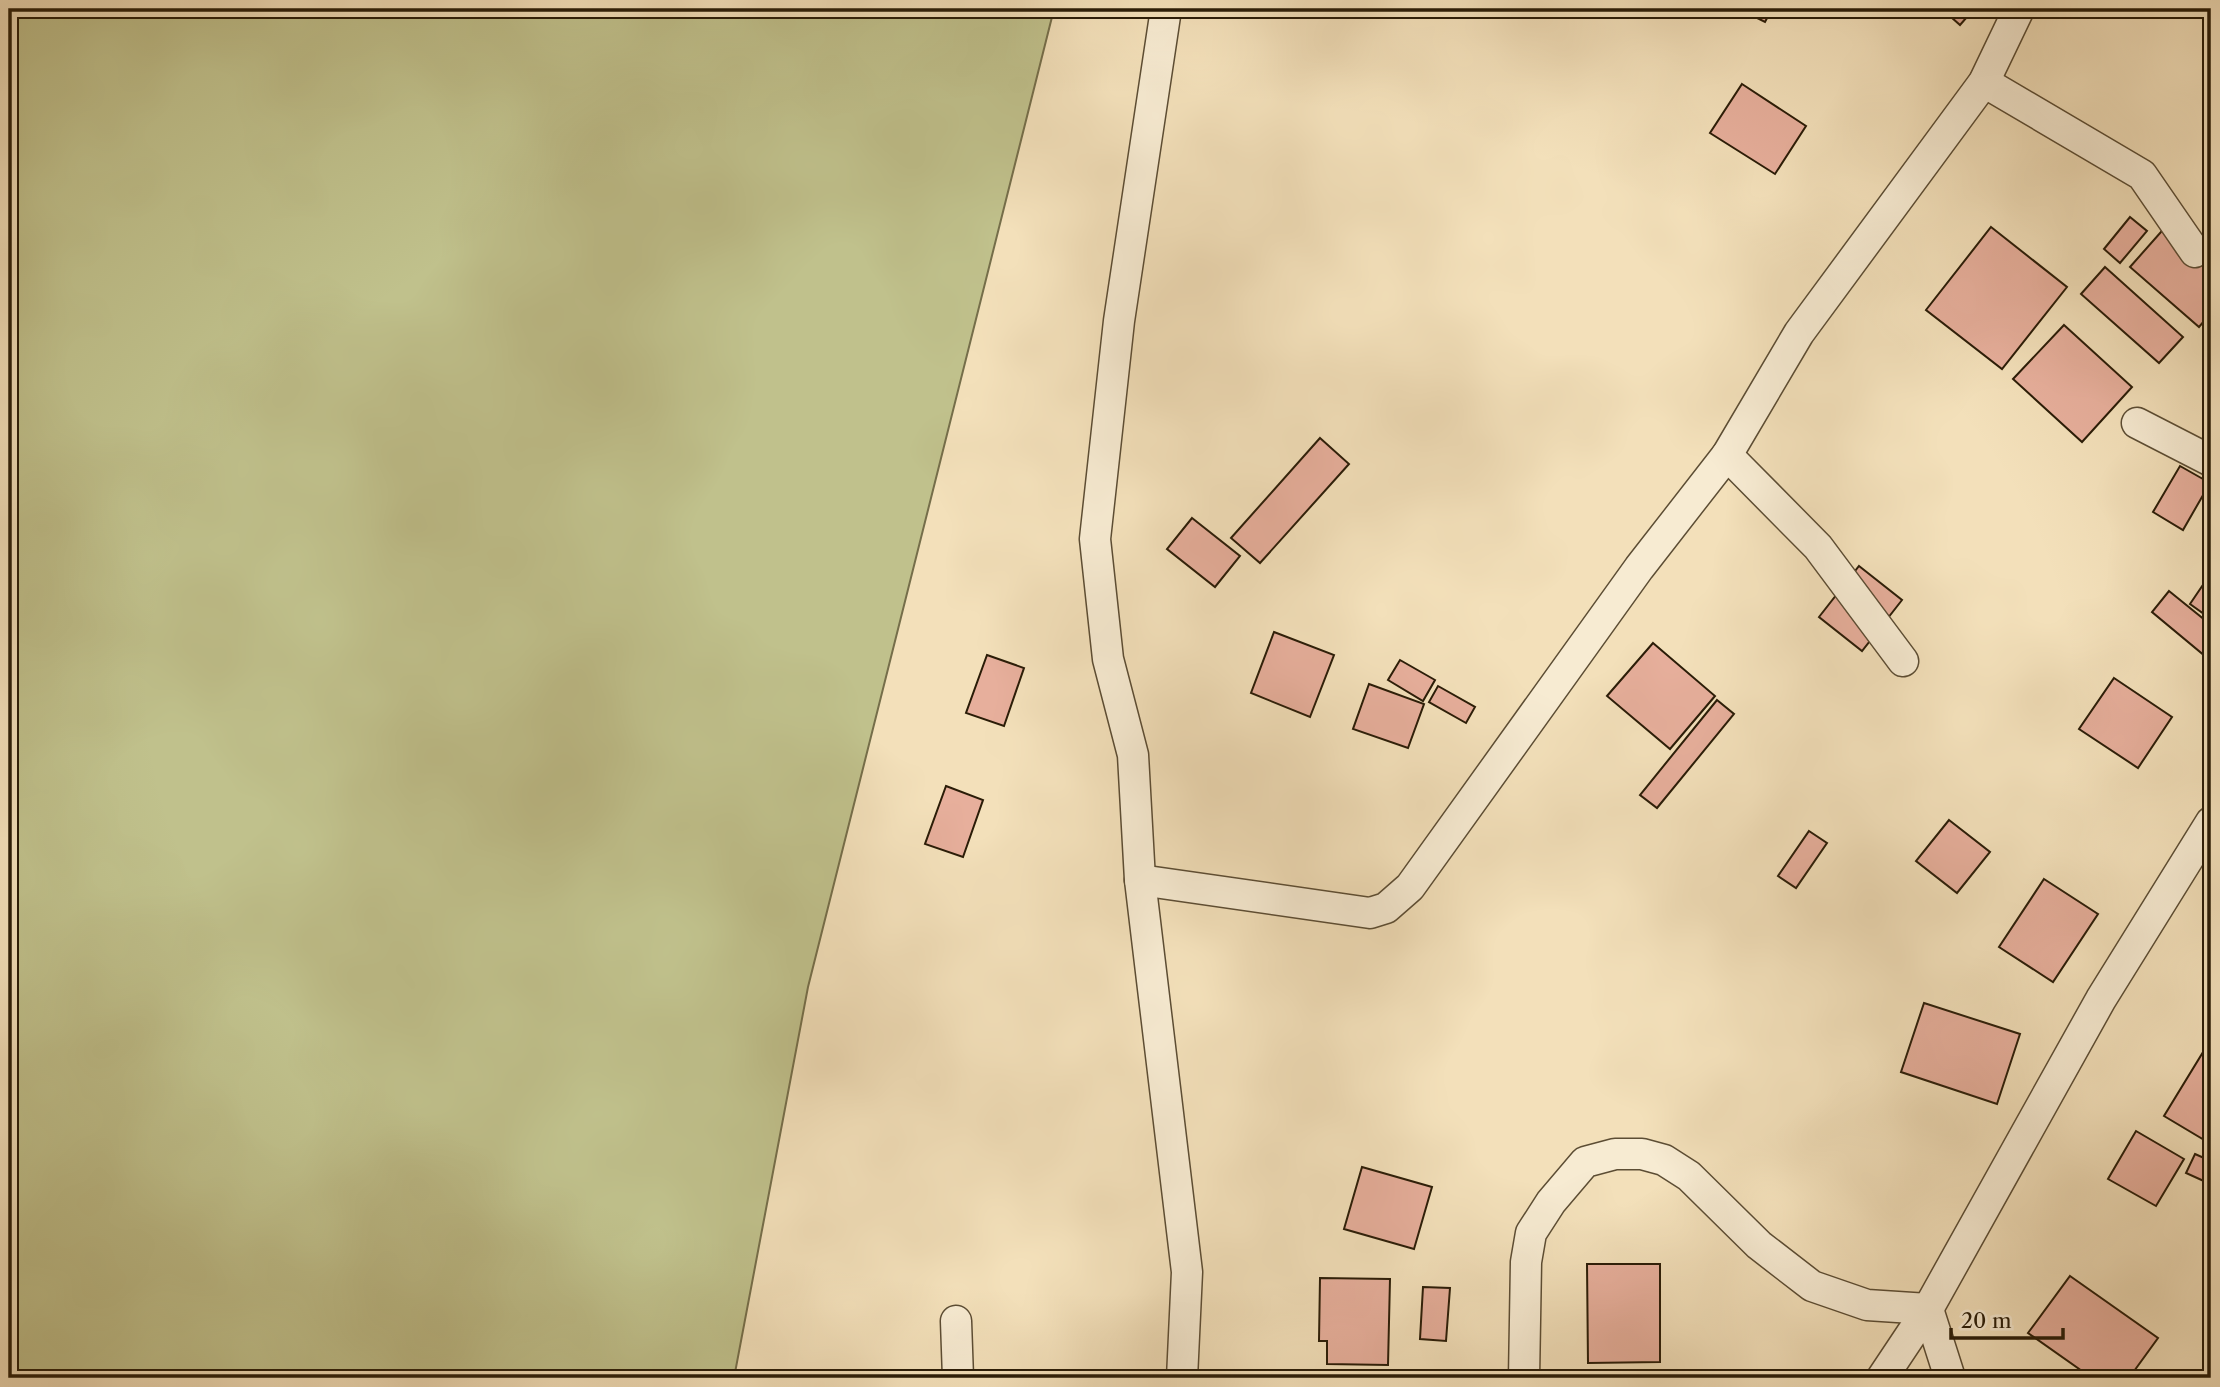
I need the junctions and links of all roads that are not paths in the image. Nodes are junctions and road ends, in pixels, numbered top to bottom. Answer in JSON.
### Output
{"nodes":[{"id":1,"x":1166,"y":9,"type":"edge"},
{"id":2,"x":2019,"y":9,"type":"edge"},
{"id":3,"x":1984,"y":82,"type":"junction"},
{"id":4,"x":2195,"y":252,"type":"dead end"},
{"id":5,"x":2137,"y":423,"type":"dead end"},
{"id":6,"x":1727,"y":455,"type":"junction"},
{"id":7,"x":2211,"y":461,"type":"edge"},
{"id":8,"x":1903,"y":661,"type":"dead end"},
{"id":9,"x":2211,"y":822,"type":"edge"},
{"id":10,"x":1140,"y":880,"type":"junction"},
{"id":11,"x":1928,"y":1309,"type":"junction"},
{"id":12,"x":956,"y":1321,"type":"dead end"},
{"id":13,"x":958,"y":1378,"type":"edge"},
{"id":14,"x":1182,"y":1378,"type":"edge"},
{"id":15,"x":1524,"y":1378,"type":"edge"},
{"id":16,"x":1882,"y":1378,"type":"edge"},
{"id":17,"x":1950,"y":1378,"type":"edge"}],
"edges":[{"from":1,"to":10,"type":"street"},
{"from":2,"to":3,"type":"street"},
{"from":3,"to":4,"type":"street"},
{"from":3,"to":6,"type":"street"},
{"from":5,"to":7,"type":"street"},
{"from":6,"to":8,"type":"street"},
{"from":6,"to":10,"type":"street"},
{"from":9,"to":11,"type":"street"},
{"from":10,"to":14,"type":"street"},
{"from":11,"to":15,"type":"street"},
{"from":11,"to":16,"type":"street"},
{"from":11,"to":17,"type":"street"},
{"from":12,"to":13,"type":"street"}]}
